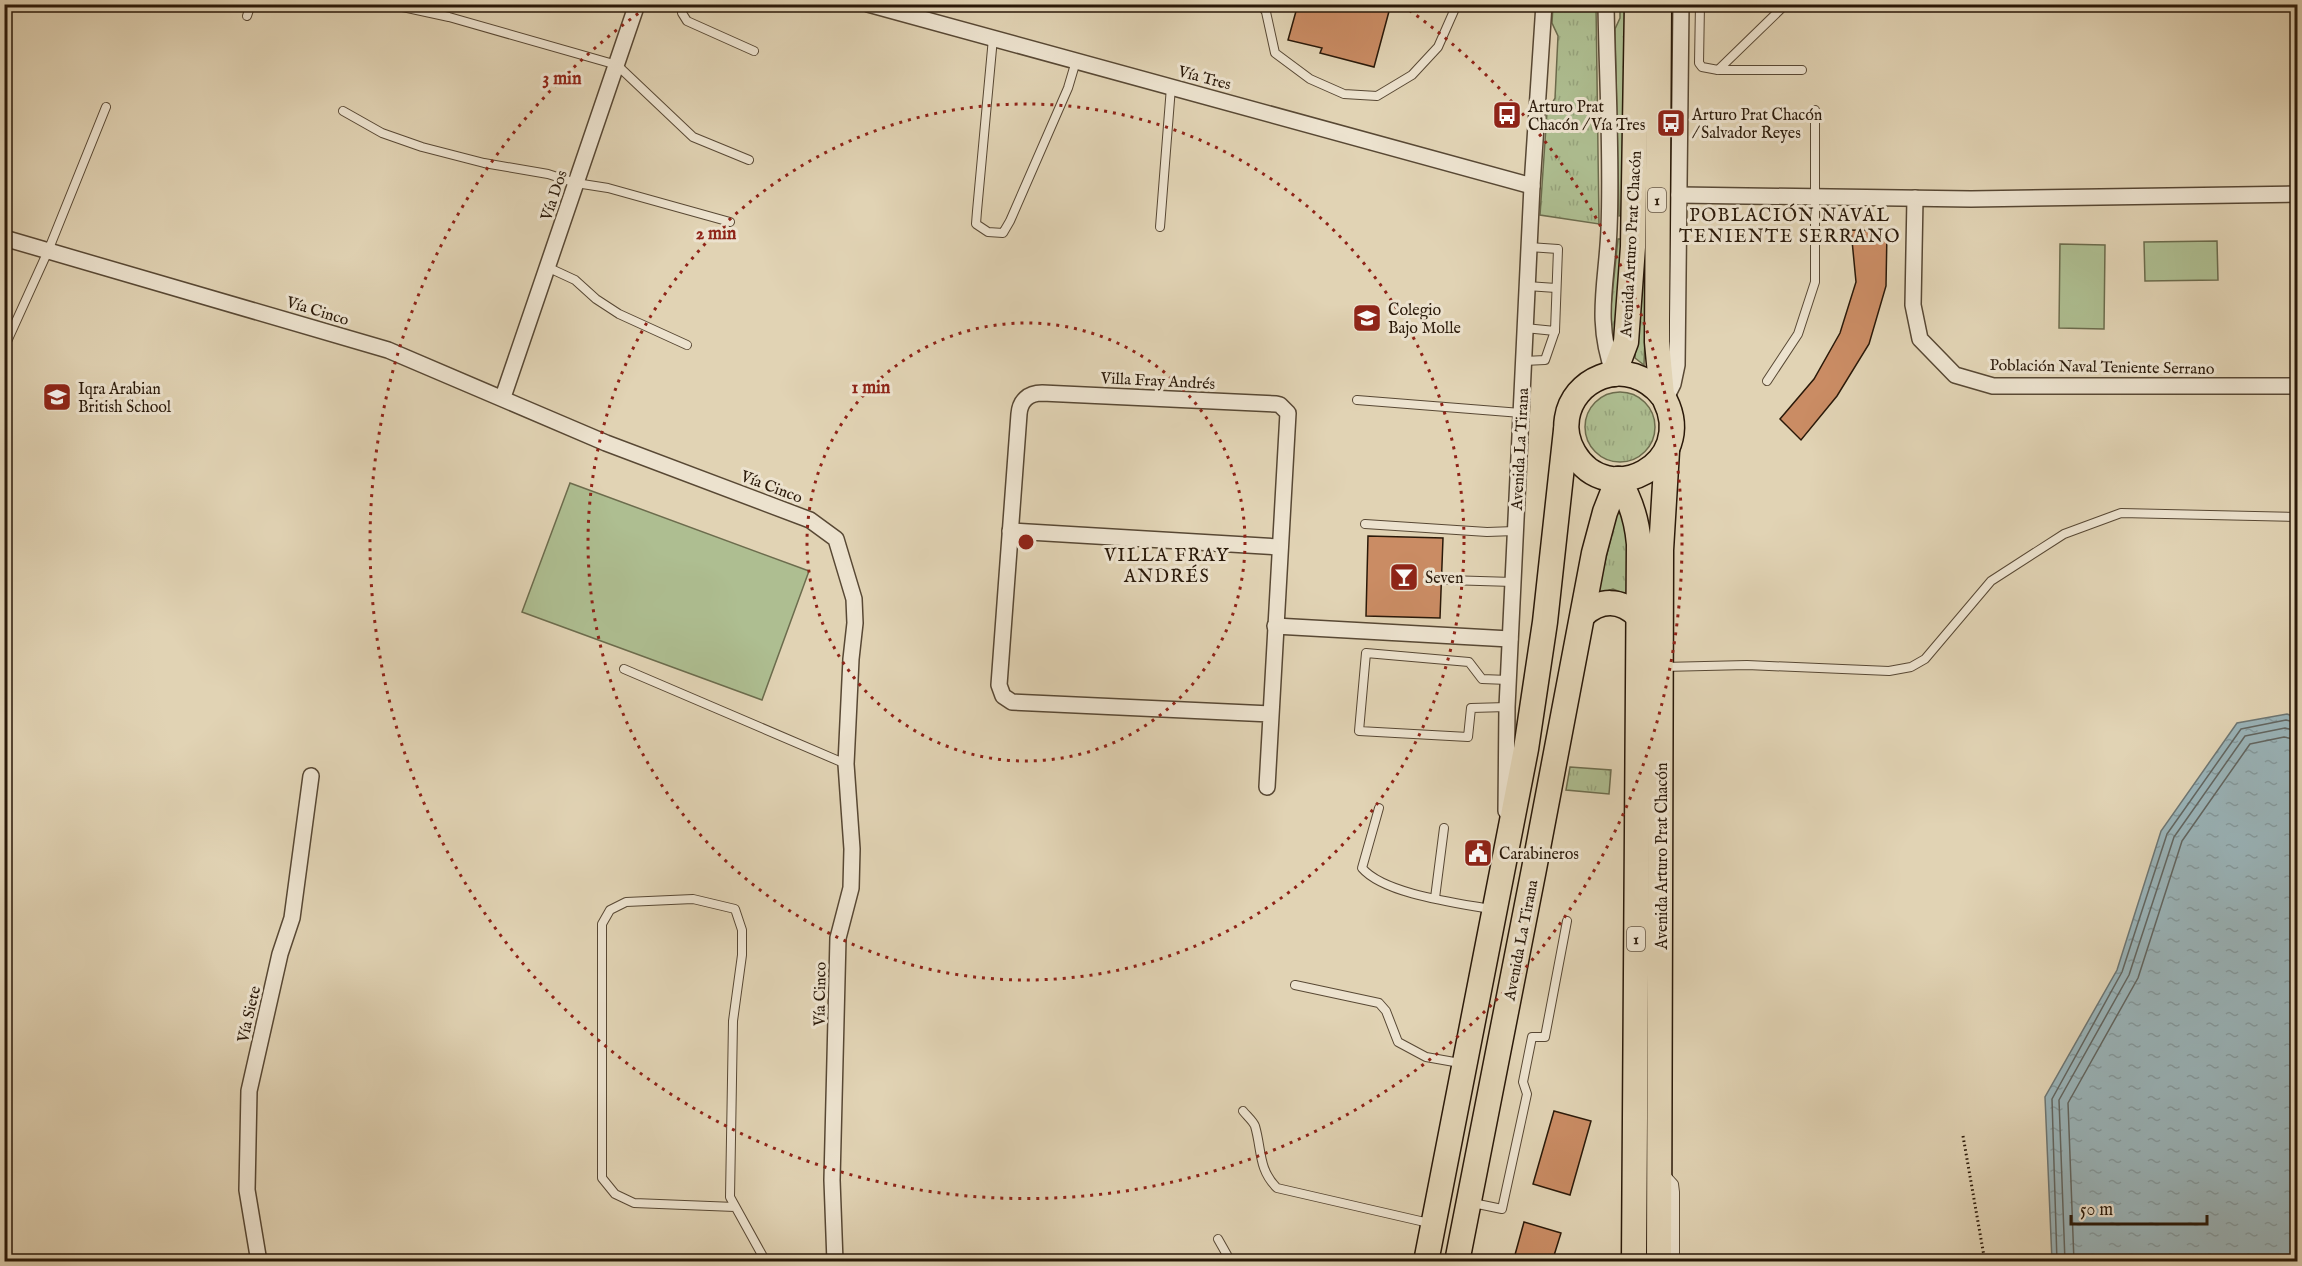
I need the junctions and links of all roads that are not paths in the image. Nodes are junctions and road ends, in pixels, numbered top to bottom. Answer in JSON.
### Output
{"nodes":[{"id":1,"x":251,"y":4,"type":"edge"},
{"id":2,"x":389,"y":4,"type":"edge"},
{"id":3,"x":637,"y":4,"type":"edge"},
{"id":4,"x":684,"y":4,"type":"edge"},
{"id":5,"x":868,"y":4,"type":"edge"},
{"id":6,"x":1261,"y":4,"type":"edge"},
{"id":7,"x":1457,"y":4,"type":"edge"},
{"id":8,"x":1544,"y":4,"type":"edge"},
{"id":9,"x":1606,"y":4,"type":"edge"},
{"id":10,"x":1636,"y":4,"type":"edge"},
{"id":11,"x":1659,"y":4,"type":"edge"},
{"id":12,"x":1681,"y":4,"type":"edge"},
{"id":13,"x":1700,"y":4,"type":"edge"},
{"id":14,"x":1786,"y":4,"type":"edge"},
{"id":15,"x":247,"y":16,"type":"dead end"},
{"id":16,"x":993,"y":38,"type":"junction"},
{"id":17,"x":754,"y":51,"type":"dead end"},
{"id":18,"x":1076,"y":61,"type":"junction"},
{"id":19,"x":617,"y":65,"type":"junction"},
{"id":20,"x":1718,"y":70,"type":"junction"},
{"id":21,"x":1802,"y":70,"type":"dead end"},
{"id":22,"x":1171,"y":87,"type":"junction"},
{"id":23,"x":106,"y":107,"type":"dead end"},
{"id":24,"x":1815,"y":110,"type":"dead end"},
{"id":25,"x":343,"y":111,"type":"dead end"},
{"id":26,"x":749,"y":160,"type":"dead end"},
{"id":27,"x":576,"y":183,"type":"junction"},
{"id":28,"x":1532,"y":186,"type":"junction"},
{"id":29,"x":2298,"y":194,"type":"edge"},
{"id":30,"x":1679,"y":195,"type":"junction"},
{"id":31,"x":1815,"y":197,"type":"junction"},
{"id":32,"x":1915,"y":198,"type":"junction"},
{"id":33,"x":730,"y":222,"type":"dead end"},
{"id":34,"x":1160,"y":227,"type":"dead end"},
{"id":35,"x":4,"y":238,"type":"edge"},
{"id":36,"x":1529,"y":247,"type":"junction"},
{"id":37,"x":48,"y":251,"type":"junction"},
{"id":38,"x":547,"y":267,"type":"junction"},
{"id":39,"x":1527,"y":286,"type":"junction"},
{"id":40,"x":1556,"y":288,"type":"junction"},
{"id":41,"x":1525,"y":328,"type":"junction"},
{"id":42,"x":1555,"y":331,"type":"junction"},
{"id":43,"x":687,"y":345,"type":"dead end"},
{"id":44,"x":4,"y":348,"type":"edge"},
{"id":45,"x":1524,"y":361,"type":"junction"},
{"id":46,"x":1614,"y":374,"type":"junction"},
{"id":47,"x":1767,"y":381,"type":"dead end"},
{"id":48,"x":2298,"y":386,"type":"edge"},
{"id":49,"x":503,"y":397,"type":"junction"},
{"id":50,"x":1664,"y":397,"type":"junction"},
{"id":51,"x":1357,"y":400,"type":"dead end"},
{"id":52,"x":1521,"y":413,"type":"junction"},
{"id":53,"x":1566,"y":430,"type":"junction"},
{"id":54,"x":1667,"y":451,"type":"junction"},
{"id":55,"x":1618,"y":479,"type":"junction"},
{"id":56,"x":2298,"y":517,"type":"edge"},
{"id":57,"x":1365,"y":524,"type":"dead end"},
{"id":58,"x":1010,"y":531,"type":"junction"},
{"id":59,"x":1515,"y":531,"type":"junction"},
{"id":60,"x":1280,"y":547,"type":"junction"},
{"id":61,"x":1447,"y":580,"type":"dead end"},
{"id":62,"x":1513,"y":582,"type":"junction"},
{"id":63,"x":1583,"y":615,"type":"junction"},
{"id":64,"x":1638,"y":616,"type":"junction"},
{"id":65,"x":1275,"y":626,"type":"junction"},
{"id":66,"x":1510,"y":639,"type":"junction"},
{"id":67,"x":1662,"y":667,"type":"junction"},
{"id":68,"x":624,"y":669,"type":"dead end"},
{"id":69,"x":1508,"y":680,"type":"junction"},
{"id":70,"x":1507,"y":707,"type":"junction"},
{"id":71,"x":1271,"y":714,"type":"junction"},
{"id":72,"x":846,"y":764,"type":"junction"},
{"id":73,"x":311,"y":776,"type":"dead end"},
{"id":74,"x":1267,"y":787,"type":"dead end"},
{"id":75,"x":1379,"y":808,"type":"dead end"},
{"id":76,"x":1444,"y":828,"type":"dead end"},
{"id":77,"x":1505,"y":856,"type":"junction"},
{"id":78,"x":1435,"y":898,"type":"junction"},
{"id":79,"x":1495,"y":910,"type":"junction"},
{"id":80,"x":1568,"y":921,"type":"dead end"},
{"id":81,"x":1295,"y":985,"type":"dead end"},
{"id":82,"x":1465,"y":1063,"type":"junction"},
{"id":83,"x":1243,"y":1111,"type":"dead end"},
{"id":84,"x":1659,"y":1167,"type":"junction"},
{"id":85,"x":1468,"y":1201,"type":"junction"},
{"id":86,"x":735,"y":1207,"type":"junction"},
{"id":87,"x":1434,"y":1224,"type":"junction"},
{"id":88,"x":1218,"y":1239,"type":"dead end"},
{"id":89,"x":259,"y":1262,"type":"edge"},
{"id":90,"x":766,"y":1262,"type":"edge"},
{"id":91,"x":835,"y":1262,"type":"edge"},
{"id":92,"x":1231,"y":1262,"type":"edge"},
{"id":93,"x":1426,"y":1262,"type":"edge"},
{"id":94,"x":1457,"y":1262,"type":"edge"},
{"id":95,"x":1634,"y":1262,"type":"edge"},
{"id":96,"x":1659,"y":1262,"type":"edge"},
{"id":97,"x":1675,"y":1262,"type":"edge"}],
"edges":[{"from":1,"to":15,"type":"lane"},
{"from":2,"to":19,"type":"lane"},
{"from":3,"to":19,"type":"street","name":"Vía Dos"},
{"from":4,"to":17,"type":"lane"},
{"from":5,"to":16,"type":"street","name":"Vía Tres"},
{"from":6,"to":7,"type":"lane"},
{"from":8,"to":28,"type":"street"},
{"from":9,"to":46,"type":"street","name":"Avenida Arturo Prat Chacón"},
{"from":10,"to":46,"type":"main road","name":"Avenida Arturo Prat Chacón","number":"1"},
{"from":11,"to":50,"type":"main road","name":"Avenida Arturo Prat Chacón","number":"1"},
{"from":12,"to":30,"type":"street"},
{"from":13,"to":20,"type":"lane"},
{"from":14,"to":20,"type":"lane"},
{"from":16,"to":18,"type":"street","name":"Vía Tres"},
{"from":16,"to":18,"type":"lane"},
{"from":18,"to":22,"type":"street","name":"Vía Tres"},
{"from":19,"to":26,"type":"lane"},
{"from":19,"to":27,"type":"street","name":"Vía Dos"},
{"from":20,"to":21,"type":"lane"},
{"from":22,"to":28,"type":"street","name":"Vía Tres"},
{"from":22,"to":34,"type":"lane"},
{"from":23,"to":37,"type":"lane"},
{"from":24,"to":31,"type":"lane"},
{"from":25,"to":27,"type":"lane"},
{"from":27,"to":33,"type":"lane"},
{"from":27,"to":38,"type":"street","name":"Vía Dos"},
{"from":28,"to":36,"type":"street","name":"Avenida La Tirana"},
{"from":29,"to":32,"type":"street"},
{"from":30,"to":31,"type":"street"},
{"from":30,"to":50,"type":"street"},
{"from":31,"to":32,"type":"street"},
{"from":31,"to":47,"type":"lane"},
{"from":32,"to":48,"type":"street","name":"Población Naval Teniente Serrano"},
{"from":35,"to":37,"type":"street","name":"Vía Cinco"},
{"from":36,"to":39,"type":"street","name":"Avenida La Tirana"},
{"from":36,"to":40,"type":"lane"},
{"from":37,"to":44,"type":"lane"},
{"from":37,"to":49,"type":"street","name":"Vía Cinco"},
{"from":38,"to":43,"type":"lane"},
{"from":38,"to":49,"type":"street","name":"Vía Dos"},
{"from":39,"to":40,"type":"lane"},
{"from":39,"to":41,"type":"street","name":"Avenida La Tirana"},
{"from":40,"to":42,"type":"lane"},
{"from":41,"to":42,"type":"lane"},
{"from":41,"to":45,"type":"street","name":"Avenida La Tirana"},
{"from":42,"to":45,"type":"lane"},
{"from":45,"to":52,"type":"street","name":"Avenida La Tirana"},
{"from":46,"to":50,"type":"main road"},
{"from":46,"to":53,"type":"main road"},
{"from":49,"to":72,"type":"street","name":"Vía Cinco"},
{"from":50,"to":54,"type":"main road","name":"Avenida Arturo Prat Chacón","number":"1"},
{"from":51,"to":52,"type":"lane"},
{"from":52,"to":59,"type":"street","name":"Avenida La Tirana"},
{"from":53,"to":55,"type":"main road"},
{"from":53,"to":77,"type":"main road","name":"Avenida La Tirana"},
{"from":54,"to":55,"type":"main road"},
{"from":54,"to":67,"type":"main road","name":"Avenida Arturo Prat Chacón","number":"1"},
{"from":55,"to":63,"type":"main road","name":"Avenida La Tirana"},
{"from":55,"to":64,"type":"main road","name":"Avenida Arturo Prat Chacón","number":"1"},
{"from":56,"to":67,"type":"lane"},
{"from":57,"to":59,"type":"lane"},
{"from":58,"to":60,"type":"street"},
{"from":58,"to":60,"type":"street","name":"Villa Fray Andrés"},
{"from":58,"to":71,"type":"street","name":"Villa Fray Andrés"},
{"from":59,"to":62,"type":"street","name":"Avenida La Tirana"},
{"from":60,"to":65,"type":"street","name":"Villa Fray Andrés"},
{"from":61,"to":62,"type":"lane"},
{"from":62,"to":66,"type":"street","name":"Avenida La Tirana"},
{"from":63,"to":64,"type":"main road"},
{"from":63,"to":85,"type":"main road","name":"Avenida La Tirana"},
{"from":64,"to":95,"type":"main road","name":"Avenida Arturo Prat Chacón","number":"1"},
{"from":65,"to":66,"type":"street"},
{"from":65,"to":71,"type":"street","name":"Villa Fray Andrés"},
{"from":66,"to":69,"type":"street","name":"Avenida La Tirana"},
{"from":67,"to":84,"type":"main road","name":"Avenida Arturo Prat Chacón","number":"1"},
{"from":68,"to":72,"type":"lane"},
{"from":69,"to":70,"type":"street","name":"Avenida La Tirana"},
{"from":69,"to":70,"type":"lane"},
{"from":70,"to":77,"type":"street","name":"Avenida La Tirana"},
{"from":71,"to":74,"type":"street","name":"Villa Fray Andrés"},
{"from":72,"to":91,"type":"street","name":"Vía Cinco"},
{"from":73,"to":89,"type":"street","name":"Vía Siete"},
{"from":75,"to":78,"type":"lane"},
{"from":76,"to":78,"type":"lane"},
{"from":77,"to":79,"type":"main road","name":"Avenida La Tirana"},
{"from":78,"to":79,"type":"lane"},
{"from":79,"to":82,"type":"main road","name":"Avenida La Tirana"},
{"from":80,"to":85,"type":"lane"},
{"from":81,"to":82,"type":"lane"},
{"from":82,"to":87,"type":"main road","name":"Avenida La Tirana"},
{"from":83,"to":87,"type":"lane"},
{"from":84,"to":96,"type":"main road","name":"Avenida Arturo Prat Chacón","number":"1"},
{"from":84,"to":97,"type":"lane"},
{"from":85,"to":94,"type":"main road","name":"Avenida La Tirana"},
{"from":86,"to":86,"type":"lane"},
{"from":86,"to":90,"type":"lane"},
{"from":87,"to":93,"type":"main road","name":"Avenida La Tirana"},
{"from":88,"to":92,"type":"lane"}]}
